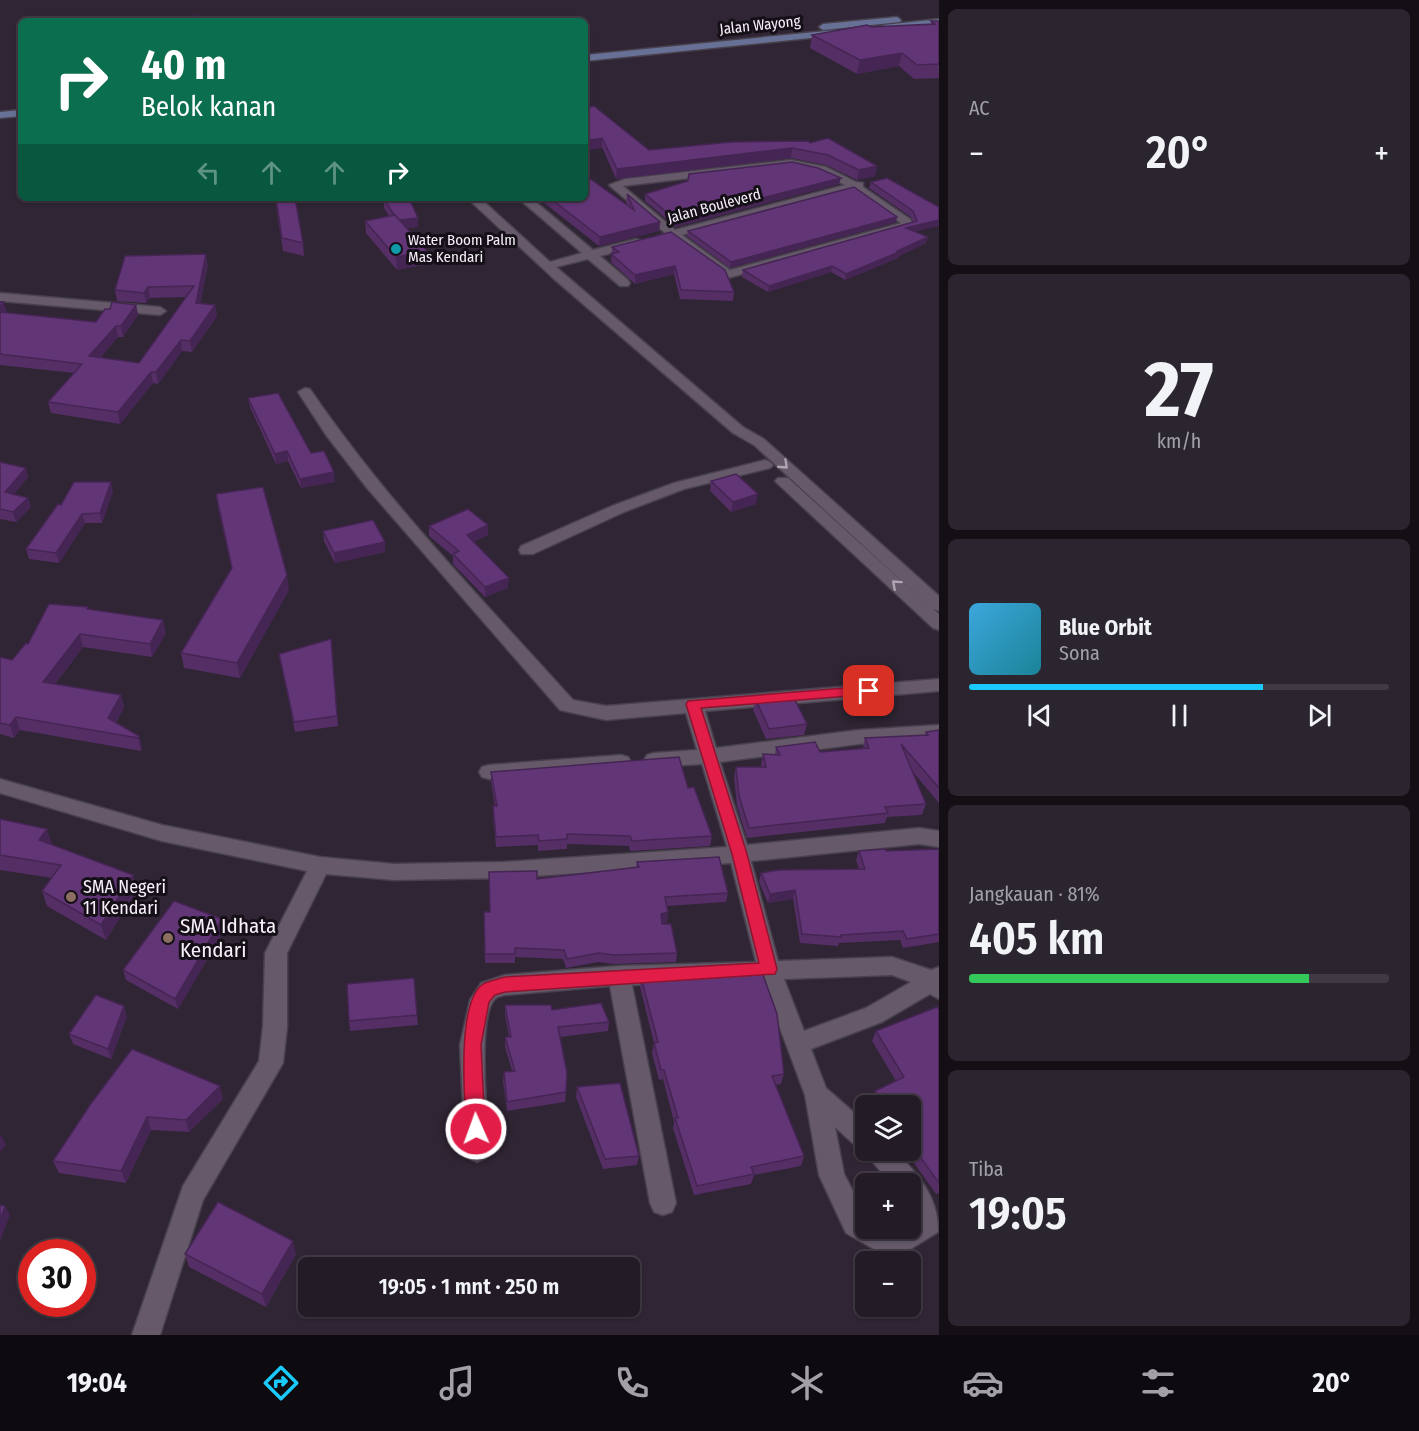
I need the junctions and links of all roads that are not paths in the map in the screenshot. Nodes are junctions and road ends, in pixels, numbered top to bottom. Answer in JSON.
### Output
{"nodes":[{"id":1,"x":939,"y":16,"type":"edge"},
{"id":2,"x":939,"y":22,"type":"edge"},
{"id":3,"x":588,"y":51,"type":"edge"},
{"id":4,"x":588,"y":58,"type":"edge"},
{"id":5,"x":18,"y":105,"type":"edge"},
{"id":6,"x":0,"y":107,"type":"edge"},
{"id":7,"x":18,"y":113,"type":"edge"},
{"id":8,"x":0,"y":115,"type":"edge"},
{"id":9,"x":732,"y":171,"type":"junction"},
{"id":10,"x":876,"y":181,"type":"edge"},
{"id":11,"x":856,"y":188,"type":"junction"},
{"id":12,"x":664,"y":190,"type":"edge"},
{"id":13,"x":477,"y":201,"type":"edge"},
{"id":14,"x":528,"y":201,"type":"edge"},
{"id":15,"x":675,"y":235,"type":"junction"},
{"id":16,"x":592,"y":256,"type":"junction"},
{"id":17,"x":550,"y":268,"type":"junction"},
{"id":18,"x":624,"y":283,"type":"dead end"},
{"id":19,"x":0,"y":297,"type":"edge"},
{"id":20,"x":160,"y":311,"type":"dead end"},
{"id":21,"x":305,"y":392,"type":"dead end"},
{"id":22,"x":738,"y":430,"type":"junction"},
{"id":23,"x":765,"y":465,"type":"junction"},
{"id":24,"x":527,"y":550,"type":"dead end"},
{"id":25,"x":939,"y":605,"type":"edge"},
{"id":26,"x":939,"y":624,"type":"edge"},
{"id":27,"x":939,"y":686,"type":"edge"},
{"id":28,"x":693,"y":704,"type":"junction"},
{"id":29,"x":939,"y":732,"type":"edge"},
{"id":30,"x":708,"y":756,"type":"junction"},
{"id":31,"x":489,"y":772,"type":"edge"},
{"id":32,"x":0,"y":786,"type":"edge"},
{"id":33,"x":939,"y":838,"type":"edge"},
{"id":34,"x":739,"y":854,"type":"junction"},
{"id":35,"x":320,"y":865,"type":"junction"},
{"id":36,"x":769,"y":969,"type":"junction"},
{"id":37,"x":619,"y":976,"type":"junction"},
{"id":38,"x":937,"y":982,"type":"edge"},
{"id":39,"x":797,"y":1044,"type":"junction"},
{"id":40,"x":817,"y":1095,"type":"junction"},
{"id":41,"x":855,"y":1129,"type":"edge"},
{"id":42,"x":477,"y":1150,"type":"dead end"},
{"id":43,"x":888,"y":1161,"type":"edge"},
{"id":44,"x":900,"y":1173,"type":"edge"},
{"id":45,"x":921,"y":1198,"type":"edge"},
{"id":46,"x":663,"y":1203,"type":"dead end"},
{"id":47,"x":855,"y":1224,"type":"edge"},
{"id":48,"x":921,"y":1229,"type":"edge"},
{"id":49,"x":146,"y":1335,"type":"edge"}],
"edges":[{"from":1,"to":3,"type":"main road","name":"Jalan Wayong"},
{"from":2,"to":4,"type":"main road","name":"Jalan Wayong"},
{"from":5,"to":6,"type":"main road"},
{"from":7,"to":8,"type":"main road"},
{"from":9,"to":11,"type":"street"},
{"from":9,"to":12,"type":"street"},
{"from":9,"to":15,"type":"street"},
{"from":10,"to":11,"type":"street","name":"Jalan Bouleverd"},
{"from":11,"to":15,"type":"street","name":"Jalan Bouleverd"},
{"from":11,"to":15,"type":"street"},
{"from":13,"to":17,"type":"street"},
{"from":14,"to":16,"type":"street"},
{"from":15,"to":16,"type":"street","name":"Jalan Bouleverd"},
{"from":15,"to":16,"type":"street","name":"Jalan Bouleverd"},
{"from":16,"to":17,"type":"street","name":"Jalan Bouleverd"},
{"from":16,"to":18,"type":"street"},
{"from":17,"to":22,"type":"street"},
{"from":19,"to":20,"type":"street"},
{"from":21,"to":28,"type":"street"},
{"from":22,"to":23,"type":"street"},
{"from":22,"to":25,"type":"street","one_way":true},
{"from":23,"to":24,"type":"street"},
{"from":26,"to":23,"type":"street","one_way":true},
{"from":27,"to":28,"type":"street"},
{"from":28,"to":30,"type":"street"},
{"from":29,"to":30,"type":"street"},
{"from":30,"to":31,"type":"street"},
{"from":30,"to":34,"type":"street"},
{"from":32,"to":35,"type":"street"},
{"from":33,"to":34,"type":"street"},
{"from":34,"to":35,"type":"street"},
{"from":34,"to":36,"type":"street"},
{"from":35,"to":49,"type":"street"},
{"from":36,"to":37,"type":"street"},
{"from":36,"to":38,"type":"street"},
{"from":36,"to":39,"type":"street"},
{"from":37,"to":42,"type":"street"},
{"from":37,"to":46,"type":"street"},
{"from":38,"to":39,"type":"street"},
{"from":39,"to":40,"type":"street"},
{"from":40,"to":41,"type":"street"},
{"from":40,"to":47,"type":"street"},
{"from":43,"to":44,"type":"street"},
{"from":45,"to":48,"type":"street"}]}
